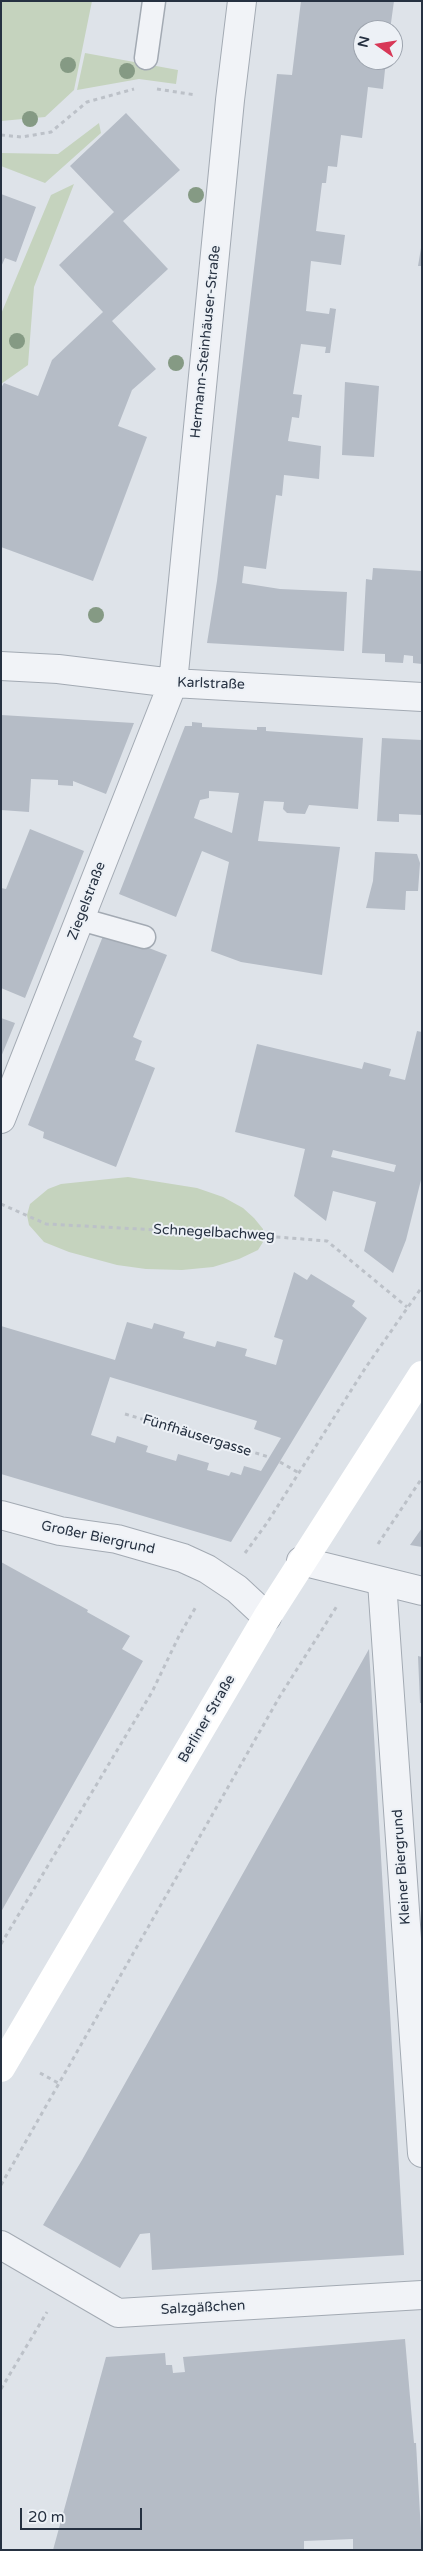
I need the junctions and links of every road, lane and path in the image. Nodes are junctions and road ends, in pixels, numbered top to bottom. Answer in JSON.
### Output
{"nodes":[{"id":1,"x":154,"y":1,"type":"edge"},
{"id":2,"x":242,"y":1,"type":"edge"},
{"id":3,"x":146,"y":58,"type":"dead end"},
{"id":4,"x":140,"y":86,"type":"dead end"},
{"id":5,"x":149,"y":88,"type":"dead end"},
{"id":6,"x":230,"y":100,"type":"junction"},
{"id":7,"x":1,"y":135,"type":"edge"},
{"id":8,"x":1,"y":666,"type":"edge"},
{"id":9,"x":173,"y":683,"type":"junction"},
{"id":10,"x":422,"y":697,"type":"edge"},
{"id":11,"x":80,"y":919,"type":"junction"},
{"id":12,"x":144,"y":937,"type":"dead end"},
{"id":13,"x":1,"y":1119,"type":"edge"},
{"id":14,"x":1,"y":1204,"type":"edge"},
{"id":15,"x":422,"y":1287,"type":"edge"},
{"id":16,"x":407,"y":1306,"type":"junction"},
{"id":17,"x":422,"y":1375,"type":"edge"},
{"id":18,"x":125,"y":1414,"type":"dead end"},
{"id":19,"x":269,"y":1457,"type":"dead end"},
{"id":20,"x":280,"y":1462,"type":"dead end"},
{"id":21,"x":299,"y":1473,"type":"junction"},
{"id":22,"x":422,"y":1478,"type":"edge"},
{"id":23,"x":1,"y":1515,"type":"edge"},
{"id":24,"x":301,"y":1562,"type":"junction"},
{"id":25,"x":370,"y":1578,"type":"junction"},
{"id":26,"x":224,"y":1580,"type":"junction"},
{"id":27,"x":422,"y":1591,"type":"edge"},
{"id":28,"x":267,"y":1617,"type":"junction"},
{"id":29,"x":1,"y":1944,"type":"edge"},
{"id":30,"x":1,"y":2068,"type":"edge"},
{"id":31,"x":39,"y":2073,"type":"dead end"},
{"id":32,"x":60,"y":2084,"type":"junction"},
{"id":33,"x":422,"y":2153,"type":"edge"},
{"id":34,"x":1,"y":2185,"type":"edge"},
{"id":35,"x":1,"y":2245,"type":"edge"},
{"id":36,"x":65,"y":2282,"type":"junction"},
{"id":37,"x":422,"y":2295,"type":"edge"},
{"id":38,"x":1,"y":2389,"type":"edge"}],
"edges":[{"from":1,"to":3,"type":"lane"},
{"from":2,"to":6,"type":"street","name":"Hermann-Steinhäuser-Straße"},
{"from":4,"to":7,"type":"path"},
{"from":5,"to":6,"type":"path"},
{"from":6,"to":9,"type":"street","name":"Hermann-Steinhäuser-Straße"},
{"from":8,"to":9,"type":"street","name":"Karlstraße"},
{"from":9,"to":10,"type":"street","name":"Karlstraße"},
{"from":9,"to":11,"type":"street","name":"Ziegelstraße"},
{"from":11,"to":12,"type":"lane"},
{"from":11,"to":13,"type":"street","name":"Ziegelstraße"},
{"from":14,"to":16,"type":"path","name":"Schnegelbachweg"},
{"from":15,"to":16,"type":"path"},
{"from":16,"to":21,"type":"path"},
{"from":17,"to":24,"type":"main road","name":"Berliner Straße"},
{"from":18,"to":19,"type":"path","name":"Fünfhäusergasse"},
{"from":20,"to":21,"type":"path"},
{"from":21,"to":26,"type":"path"},
{"from":22,"to":25,"type":"path"},
{"from":23,"to":26,"type":"street","name":"Großer Biergrund"},
{"from":24,"to":25,"type":"street"},
{"from":24,"to":28,"type":"main road","name":"Berliner Straße"},
{"from":25,"to":27,"type":"street"},
{"from":25,"to":32,"type":"path"},
{"from":25,"to":33,"type":"street","name":"Kleiner Biergrund"},
{"from":26,"to":28,"type":"street","name":"Großer Biergrund"},
{"from":26,"to":29,"type":"path"},
{"from":28,"to":30,"type":"main road","name":"Berliner Straße"},
{"from":31,"to":32,"type":"path"},
{"from":32,"to":34,"type":"path"},
{"from":35,"to":36,"type":"street","name":"Salzgäßchen"},
{"from":36,"to":37,"type":"street","name":"Salzgäßchen"},
{"from":36,"to":38,"type":"path"}]}
